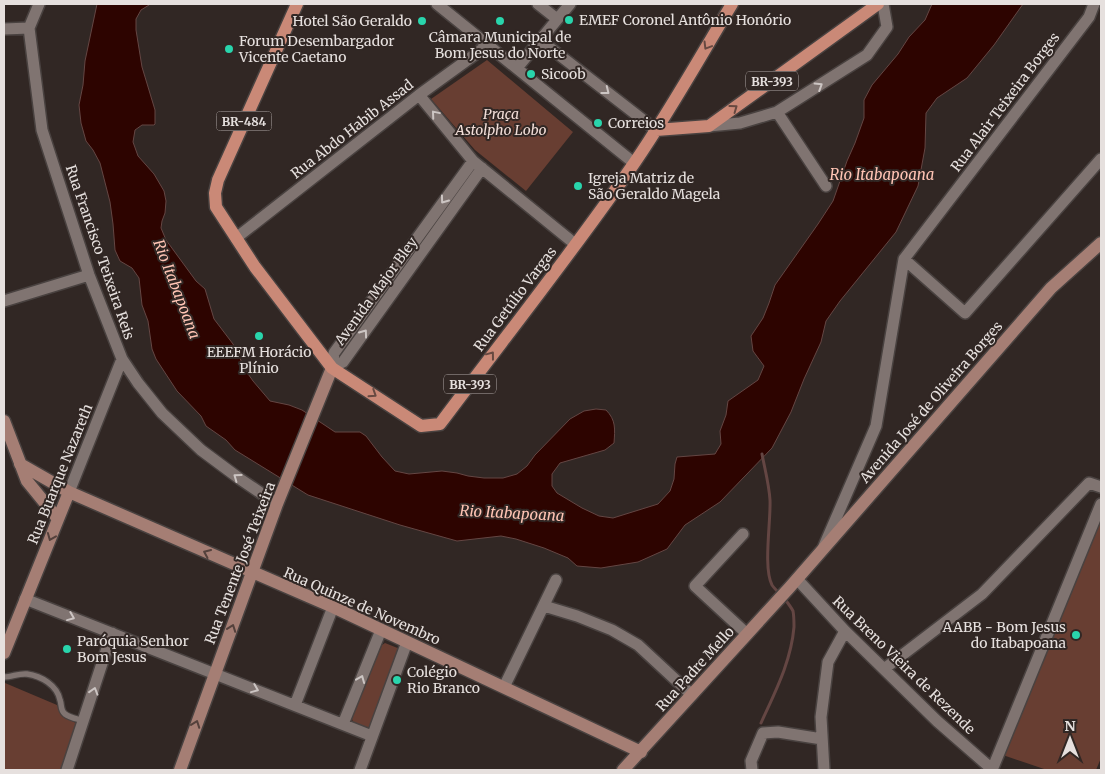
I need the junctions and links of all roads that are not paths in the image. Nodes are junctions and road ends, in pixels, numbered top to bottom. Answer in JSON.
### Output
{"nodes":[{"id":1,"x":38,"y":4,"type":"edge"},
{"id":2,"x":297,"y":4,"type":"edge"},
{"id":3,"x":437,"y":4,"type":"edge"},
{"id":4,"x":538,"y":4,"type":"edge"},
{"id":5,"x":570,"y":4,"type":"edge"},
{"id":6,"x":732,"y":4,"type":"edge"},
{"id":7,"x":878,"y":4,"type":"edge"},
{"id":8,"x":883,"y":4,"type":"edge"},
{"id":9,"x":1094,"y":4,"type":"edge"},
{"id":10,"x":557,"y":19,"type":"junction"},
{"id":11,"x":29,"y":28,"type":"junction"},
{"id":12,"x":4,"y":29,"type":"edge"},
{"id":13,"x":540,"y":40,"type":"junction"},
{"id":14,"x":488,"y":44,"type":"junction"},
{"id":15,"x":517,"y":68,"type":"junction"},
{"id":16,"x":419,"y":95,"type":"junction"},
{"id":17,"x":778,"y":112,"type":"junction"},
{"id":18,"x":709,"y":126,"type":"junction"},
{"id":19,"x":656,"y":130,"type":"junction"},
{"id":20,"x":1101,"y":160,"type":"edge"},
{"id":21,"x":634,"y":163,"type":"junction"},
{"id":22,"x":478,"y":164,"type":"junction"},
{"id":23,"x":826,"y":186,"type":"dead end"},
{"id":24,"x":236,"y":238,"type":"junction"},
{"id":25,"x":1101,"y":243,"type":"edge"},
{"id":26,"x":575,"y":244,"type":"junction"},
{"id":27,"x":904,"y":259,"type":"junction"},
{"id":28,"x":89,"y":275,"type":"junction"},
{"id":29,"x":4,"y":301,"type":"edge"},
{"id":30,"x":122,"y":359,"type":"junction"},
{"id":31,"x":332,"y":368,"type":"junction"},
{"id":32,"x":4,"y":421,"type":"edge"},
{"id":33,"x":20,"y":464,"type":"junction"},
{"id":34,"x":1101,"y":487,"type":"edge"},
{"id":35,"x":69,"y":492,"type":"junction"},
{"id":36,"x":277,"y":504,"type":"junction"},
{"id":37,"x":1101,"y":504,"type":"edge"},
{"id":38,"x":58,"y":519,"type":"junction"},
{"id":39,"x":744,"y":534,"type":"dead end"},
{"id":40,"x":821,"y":552,"type":"junction"},
{"id":41,"x":252,"y":573,"type":"junction"},
{"id":42,"x":556,"y":580,"type":"dead end"},
{"id":43,"x":793,"y":583,"type":"junction"},
{"id":44,"x":25,"y":599,"type":"junction"},
{"id":45,"x":544,"y":606,"type":"junction"},
{"id":46,"x":333,"y":608,"type":"junction"},
{"id":47,"x":381,"y":630,"type":"junction"},
{"id":48,"x":845,"y":631,"type":"junction"},
{"id":49,"x":112,"y":633,"type":"junction"},
{"id":50,"x":747,"y":634,"type":"junction"},
{"id":51,"x":407,"y":642,"type":"junction"},
{"id":52,"x":4,"y":653,"type":"edge"},
{"id":53,"x":884,"y":669,"type":"junction"},
{"id":54,"x":215,"y":674,"type":"junction"},
{"id":55,"x":4,"y":677,"type":"edge"},
{"id":56,"x":504,"y":687,"type":"junction"},
{"id":57,"x":692,"y":695,"type":"junction"},
{"id":58,"x":295,"y":705,"type":"junction"},
{"id":59,"x":84,"y":722,"type":"junction"},
{"id":60,"x":343,"y":724,"type":"junction"},
{"id":61,"x":372,"y":736,"type":"junction"},
{"id":62,"x":822,"y":739,"type":"junction"},
{"id":63,"x":641,"y":752,"type":"junction"},
{"id":64,"x":752,"y":766,"type":"edge"},
{"id":65,"x":67,"y":770,"type":"edge"},
{"id":66,"x":180,"y":770,"type":"edge"},
{"id":67,"x":360,"y":770,"type":"edge"},
{"id":68,"x":623,"y":770,"type":"edge"},
{"id":69,"x":824,"y":770,"type":"edge"},
{"id":70,"x":992,"y":770,"type":"edge"}],
"edges":[{"from":1,"to":11,"type":"street","name":"Rua Francisco Teixeira Reis"},
{"from":2,"to":24,"type":"main road","number":"BR-484"},
{"from":3,"to":14,"type":"street"},
{"from":4,"to":10,"type":"street"},
{"from":5,"to":10,"type":"street"},
{"from":6,"to":19,"type":"main road","number":"BR-393","one_way":true},
{"from":18,"to":7,"type":"main road","number":"BR-393","one_way":true},
{"from":17,"to":8,"type":"street","one_way":true},
{"from":9,"to":27,"type":"street","name":"Rua Alair Teixeira Borges"},
{"from":10,"to":13,"type":"street"},
{"from":11,"to":12,"type":"street"},
{"from":11,"to":28,"type":"street","name":"Rua Francisco Teixeira Reis"},
{"from":13,"to":15,"type":"street"},
{"from":13,"to":19,"type":"street","one_way":true},
{"from":14,"to":15,"type":"street"},
{"from":14,"to":16,"type":"street","name":"Rua Abdo Habib Assad"},
{"from":15,"to":21,"type":"street"},
{"from":22,"to":16,"type":"street","one_way":true},
{"from":16,"to":24,"type":"street","name":"Rua Abdo Habib Assad"},
{"from":17,"to":18,"type":"street"},
{"from":17,"to":23,"type":"street"},
{"from":18,"to":19,"type":"main road"},
{"from":19,"to":21,"type":"main road","number":"BR-393"},
{"from":20,"to":27,"type":"street"},
{"from":21,"to":26,"type":"main road","name":"Rua Getúlio Vargas","number":"BR-393"},
{"from":22,"to":26,"type":"street"},
{"from":22,"to":31,"type":"street","name":"Avenida Major Bley"},
{"from":24,"to":31,"type":"main road","number":"BR-484"},
{"from":25,"to":40,"type":"main road","name":"Avenida José de Oliveira Borges"},
{"from":31,"to":26,"type":"main road","name":"Rua Getúlio Vargas","number":"BR-393","one_way":true},
{"from":27,"to":40,"type":"street","name":"Rua Alair Teixeira Borges"},
{"from":28,"to":29,"type":"street"},
{"from":28,"to":30,"type":"street","name":"Rua Francisco Teixeira Reis"},
{"from":30,"to":35,"type":"street","name":"Rua Buarque Nazareth"},
{"from":36,"to":30,"type":"street","name":"Rua Francisco Teixeira Reis","one_way":true},
{"from":31,"to":36,"type":"main road","name":"Rua Tenente José Teixeira"},
{"from":32,"to":33,"type":"main road"},
{"from":33,"to":35,"type":"main road","name":"Rua Quinze de Novembro"},
{"from":33,"to":38,"type":"main road"},
{"from":34,"to":53,"type":"street"},
{"from":35,"to":38,"type":"main road","name":"Rua Buarque Nazareth"},
{"from":41,"to":35,"type":"main road","name":"Rua Quinze de Novembro","one_way":true},
{"from":36,"to":41,"type":"main road","name":"Rua Tenente José Teixeira"},
{"from":37,"to":70,"type":"street"},
{"from":38,"to":44,"type":"main road","name":"Rua Buarque Nazareth","one_way":true},
{"from":39,"to":50,"type":"street"},
{"from":40,"to":43,"type":"main road","name":"Avenida José de Oliveira Borges"},
{"from":41,"to":46,"type":"main road","name":"Rua Quinze de Novembro"},
{"from":54,"to":41,"type":"main road","name":"Rua Tenente José Teixeira","one_way":true},
{"from":42,"to":45,"type":"street"},
{"from":43,"to":48,"type":"street","name":"Rua Breno Vieira de Rezende"},
{"from":43,"to":50,"type":"main road","name":"Rua Padre Mello"},
{"from":44,"to":49,"type":"street","one_way":true},
{"from":44,"to":52,"type":"main road","name":"Rua Buarque Nazareth"},
{"from":45,"to":56,"type":"street"},
{"from":45,"to":57,"type":"street"},
{"from":46,"to":47,"type":"main road","name":"Rua Quinze de Novembro"},
{"from":46,"to":58,"type":"street"},
{"from":47,"to":51,"type":"main road","name":"Rua Quinze de Novembro"},
{"from":60,"to":47,"type":"street","one_way":true},
{"from":48,"to":53,"type":"street","name":"Rua Breno Vieira de Rezende"},
{"from":48,"to":62,"type":"street"},
{"from":49,"to":54,"type":"street"},
{"from":59,"to":49,"type":"street","one_way":true},
{"from":50,"to":57,"type":"main road","name":"Rua Padre Mello"},
{"from":51,"to":56,"type":"main road","name":"Rua Quinze de Novembro"},
{"from":51,"to":61,"type":"street"},
{"from":53,"to":70,"type":"street","name":"Rua Breno Vieira de Rezende"},
{"from":54,"to":58,"type":"street","one_way":true},
{"from":66,"to":54,"type":"main road","name":"Rua Tenente José Teixeira","one_way":true},
{"from":55,"to":59,"type":"lane"},
{"from":56,"to":63,"type":"main road","name":"Rua Quinze de Novembro"},
{"from":57,"to":63,"type":"main road","name":"Rua Padre Mello"},
{"from":58,"to":60,"type":"street"},
{"from":59,"to":65,"type":"street"},
{"from":60,"to":61,"type":"street"},
{"from":61,"to":67,"type":"street"},
{"from":62,"to":64,"type":"street"},
{"from":62,"to":69,"type":"street"},
{"from":63,"to":68,"type":"main road","name":"Rua Padre Mello"}]}
